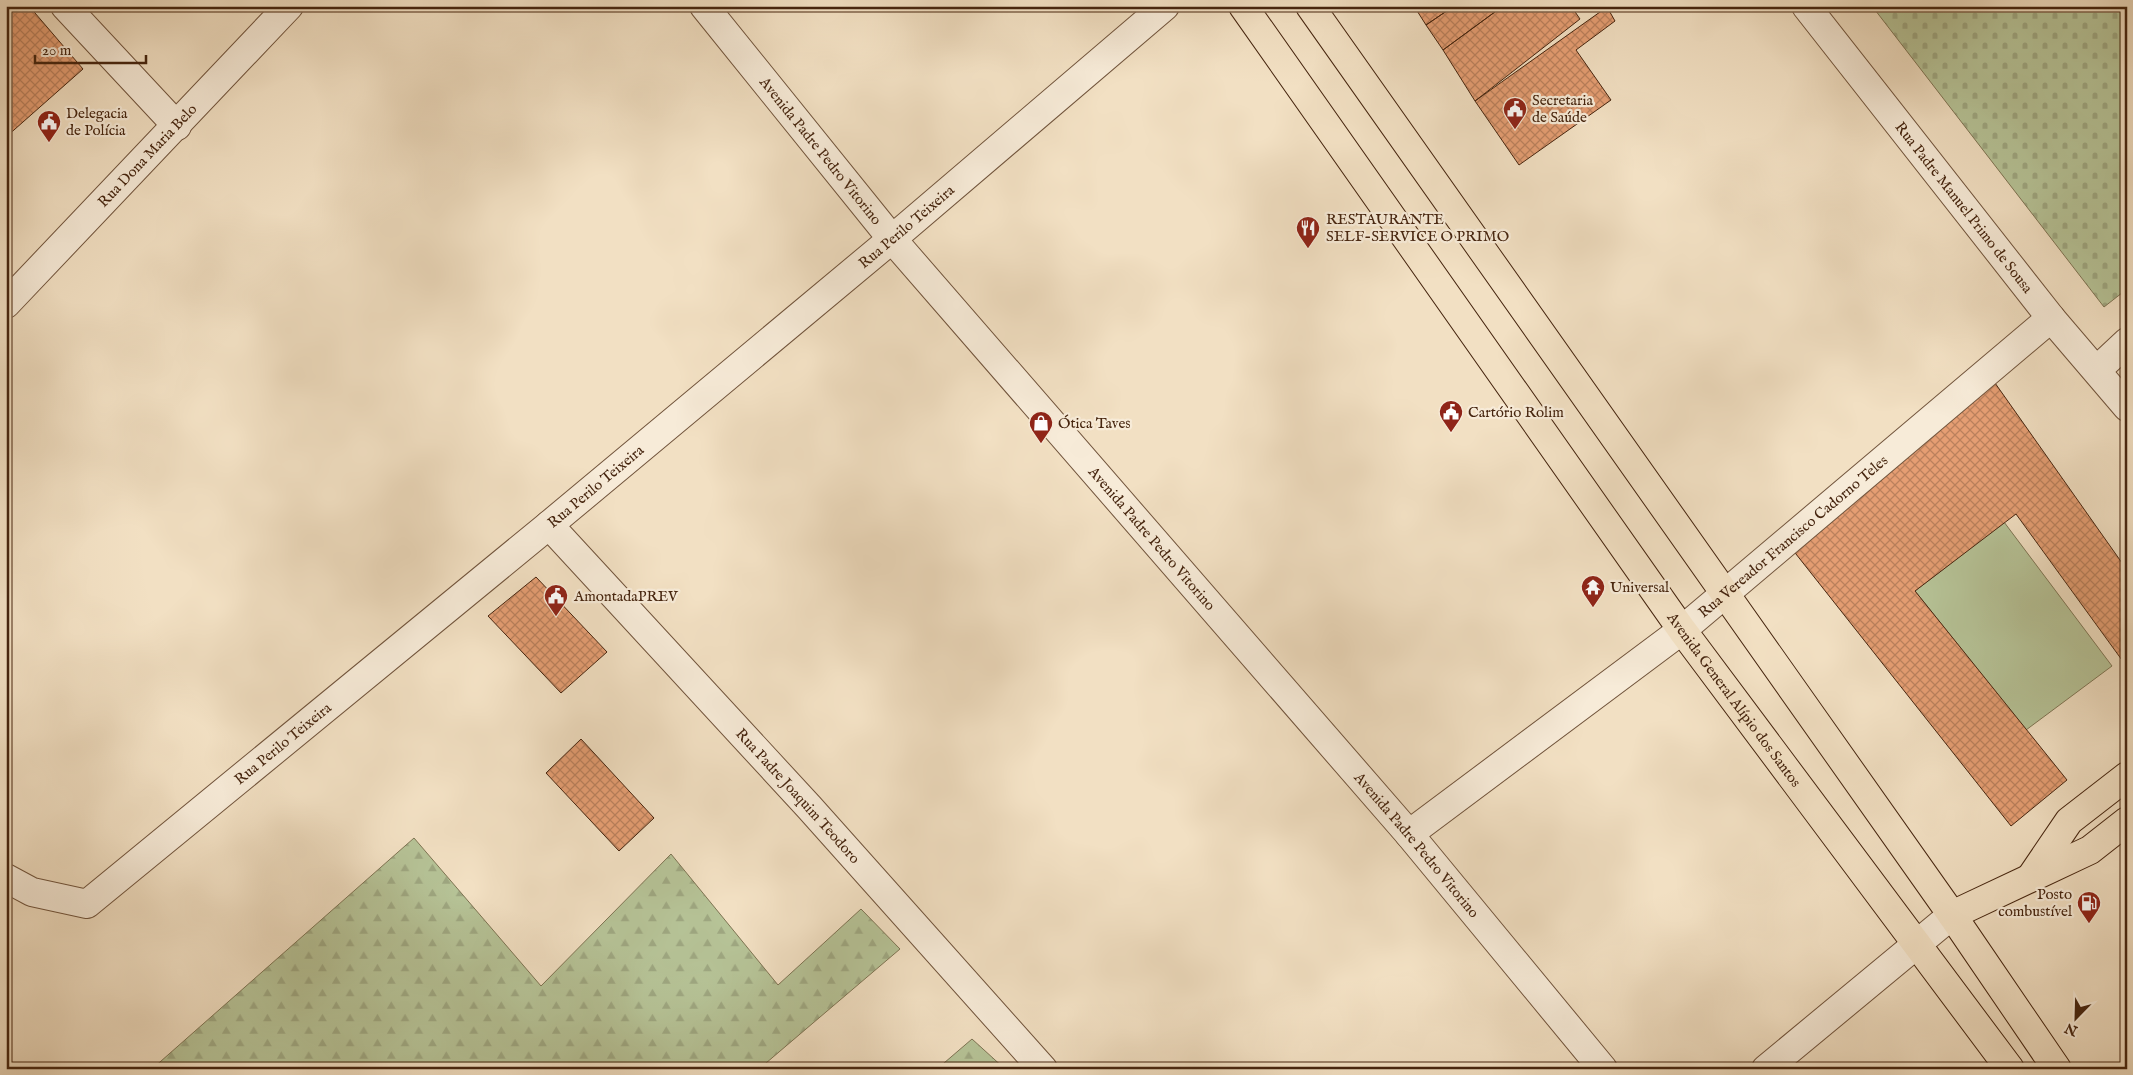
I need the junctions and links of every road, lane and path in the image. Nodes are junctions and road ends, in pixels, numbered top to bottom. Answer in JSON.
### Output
{"nodes":[{"id":1,"x":65,"y":6,"type":"edge"},
{"id":2,"x":289,"y":6,"type":"edge"},
{"id":3,"x":704,"y":6,"type":"edge"},
{"id":4,"x":1242,"y":6,"type":"edge"},
{"id":5,"x":1310,"y":6,"type":"edge"},
{"id":6,"x":1806,"y":6,"type":"edge"},
{"id":7,"x":1154,"y":9,"type":"edge"},
{"id":8,"x":177,"y":126,"type":"junction"},
{"id":9,"x":892,"y":239,"type":"junction"},
{"id":10,"x":6,"y":304,"type":"edge"},
{"id":11,"x":2050,"y":318,"type":"junction"},
{"id":12,"x":2127,"y":342,"type":"edge"},
{"id":13,"x":2096,"y":370,"type":"junction"},
{"id":14,"x":2127,"y":407,"type":"edge"},
{"id":15,"x":549,"y":525,"type":"junction"},
{"id":16,"x":1724,"y":596,"type":"junction"},
{"id":17,"x":1682,"y":630,"type":"junction"},
{"id":18,"x":2127,"y":776,"type":"edge"},
{"id":19,"x":2127,"y":821,"type":"edge"},
{"id":20,"x":1409,"y":834,"type":"junction"},
{"id":21,"x":6,"y":878,"type":"edge"},
{"id":22,"x":2029,"y":880,"type":"junction"},
{"id":23,"x":1952,"y":915,"type":"junction"},
{"id":24,"x":1915,"y":944,"type":"junction"},
{"id":25,"x":1043,"y":1069,"type":"edge"},
{"id":26,"x":1603,"y":1069,"type":"edge"},
{"id":27,"x":1766,"y":1069,"type":"edge"},
{"id":28,"x":2010,"y":1069,"type":"edge"},
{"id":29,"x":2057,"y":1069,"type":"edge"}],
"edges":[{"from":1,"to":8,"type":"street"},
{"from":2,"to":8,"type":"street","name":"Rua Dona Maria Belo"},
{"from":3,"to":9,"type":"street","name":"Avenida Padre Pedro Vitorino"},
{"from":4,"to":17,"type":"main road","name":"Avenida General Alípio dos Santos"},
{"from":5,"to":16,"type":"main road"},
{"from":6,"to":11,"type":"street","name":"Rua Padre Manuel Primo de Sousa"},
{"from":7,"to":9,"type":"street","name":"Rua Perilo Teixeira"},
{"from":8,"to":10,"type":"street","name":"Rua Dona Maria Belo"},
{"from":9,"to":15,"type":"street","name":"Rua Perilo Teixeira"},
{"from":9,"to":20,"type":"street","name":"Avenida Padre Pedro Vitorino"},
{"from":11,"to":13,"type":"street","name":"Rua Padre Manuel Primo de Sousa"},
{"from":11,"to":16,"type":"street","name":"Rua Vereador Francisco Cadorno Teles"},
{"from":12,"to":13,"type":"street"},
{"from":13,"to":14,"type":"street","name":"Rua Padre Manuel Primo de Sousa"},
{"from":15,"to":21,"type":"street","name":"Rua Perilo Teixeira"},
{"from":15,"to":25,"type":"street","name":"Rua Padre Joaquim Teodoro"},
{"from":16,"to":17,"type":"street","name":"Rua Vereador Francisco Cadorno Teles"},
{"from":16,"to":23,"type":"main road"},
{"from":17,"to":20,"type":"street","name":"Rua Vereador Francisco Cadorno Teles"},
{"from":17,"to":24,"type":"main road","name":"Avenida General Alípio dos Santos"},
{"from":18,"to":22,"type":"main road"},
{"from":19,"to":22,"type":"main road"},
{"from":20,"to":26,"type":"street","name":"Avenida Padre Pedro Vitorino"},
{"from":22,"to":23,"type":"main road"},
{"from":23,"to":24,"type":"street"},
{"from":23,"to":29,"type":"main road"},
{"from":24,"to":27,"type":"street"},
{"from":24,"to":28,"type":"main road","name":"Avenida General Alípio dos Santos"}]}
